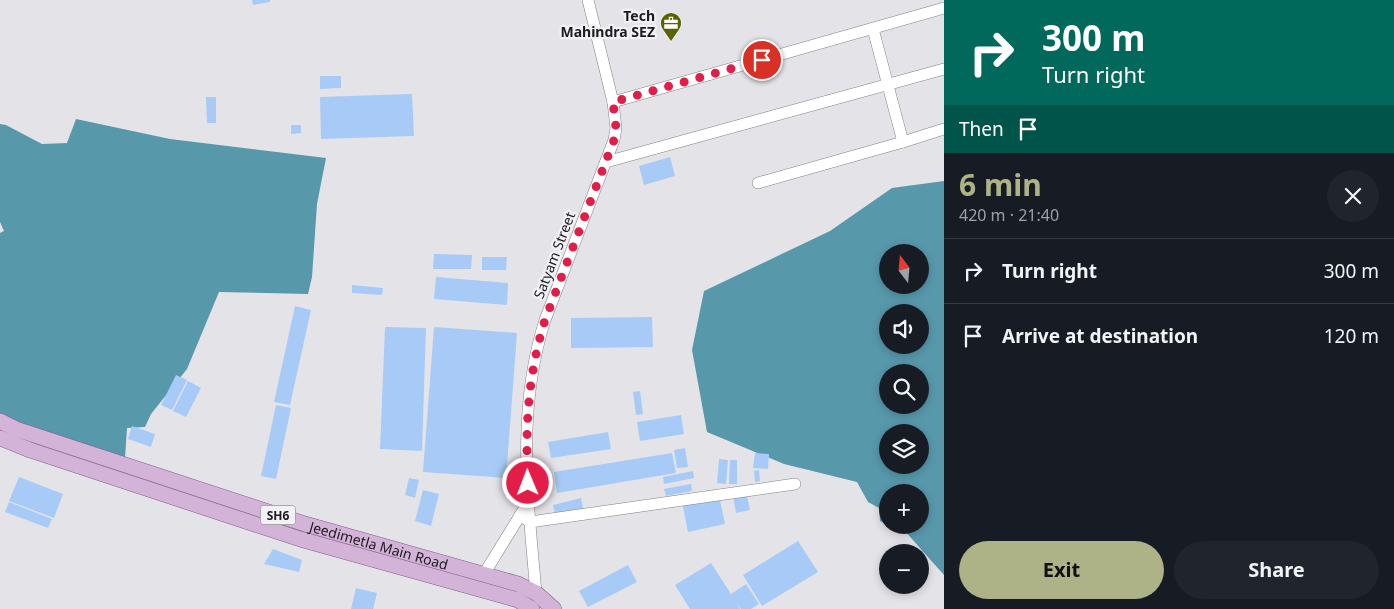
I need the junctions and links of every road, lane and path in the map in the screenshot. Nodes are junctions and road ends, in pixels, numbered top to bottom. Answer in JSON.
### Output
{"nodes":[{"id":1,"x":588,"y":0,"type":"edge"},
{"id":2,"x":944,"y":8,"type":"edge"},
{"id":3,"x":873,"y":29,"type":"junction"},
{"id":4,"x":944,"y":68,"type":"edge"},
{"id":5,"x":888,"y":84,"type":"junction"},
{"id":6,"x":613,"y":102,"type":"junction"},
{"id":7,"x":944,"y":129,"type":"edge"},
{"id":8,"x":903,"y":142,"type":"junction"},
{"id":9,"x":606,"y":162,"type":"junction"},
{"id":10,"x":758,"y":183,"type":"dead end"},
{"id":11,"x":0,"y":421,"type":"edge"},
{"id":12,"x":0,"y":438,"type":"edge"},
{"id":13,"x":794,"y":484,"type":"dead end"},
{"id":14,"x":528,"y":502,"type":"junction"},
{"id":15,"x":520,"y":515,"type":"junction"},
{"id":16,"x":530,"y":522,"type":"junction"},
{"id":17,"x":484,"y":574,"type":"junction"},
{"id":18,"x":536,"y":593,"type":"junction"},
{"id":19,"x":532,"y":609,"type":"edge"},
{"id":20,"x":554,"y":609,"type":"edge"}],
"edges":[{"from":1,"to":6,"type":"street","name":"Satyam Street"},
{"from":2,"to":3,"type":"street"},
{"from":3,"to":5,"type":"street"},
{"from":3,"to":6,"type":"street"},
{"from":4,"to":5,"type":"street"},
{"from":5,"to":8,"type":"street"},
{"from":5,"to":9,"type":"street"},
{"from":6,"to":9,"type":"street","name":"Satyam Street"},
{"from":7,"to":8,"type":"street"},
{"from":8,"to":10,"type":"street"},
{"from":9,"to":14,"type":"street","name":"Satyam Street"},
{"from":11,"to":17,"type":"main road","name":"Jeedimetla Main Road","number":"SH6"},
{"from":12,"to":19,"type":"main road","name":"Jeedimetla Main Road","number":"SH6"},
{"from":13,"to":16,"type":"street"},
{"from":14,"to":15,"type":"street"},
{"from":14,"to":16,"type":"street","name":"Satyam Street"},
{"from":15,"to":16,"type":"street"},
{"from":15,"to":17,"type":"street"},
{"from":16,"to":18,"type":"street","name":"Satyam Street"},
{"from":17,"to":18,"type":"main road","name":"Jeedimetla Main Road","number":"SH6"},
{"from":18,"to":20,"type":"main road","name":"Jeedimetla Main Road","number":"SH6"}]}
